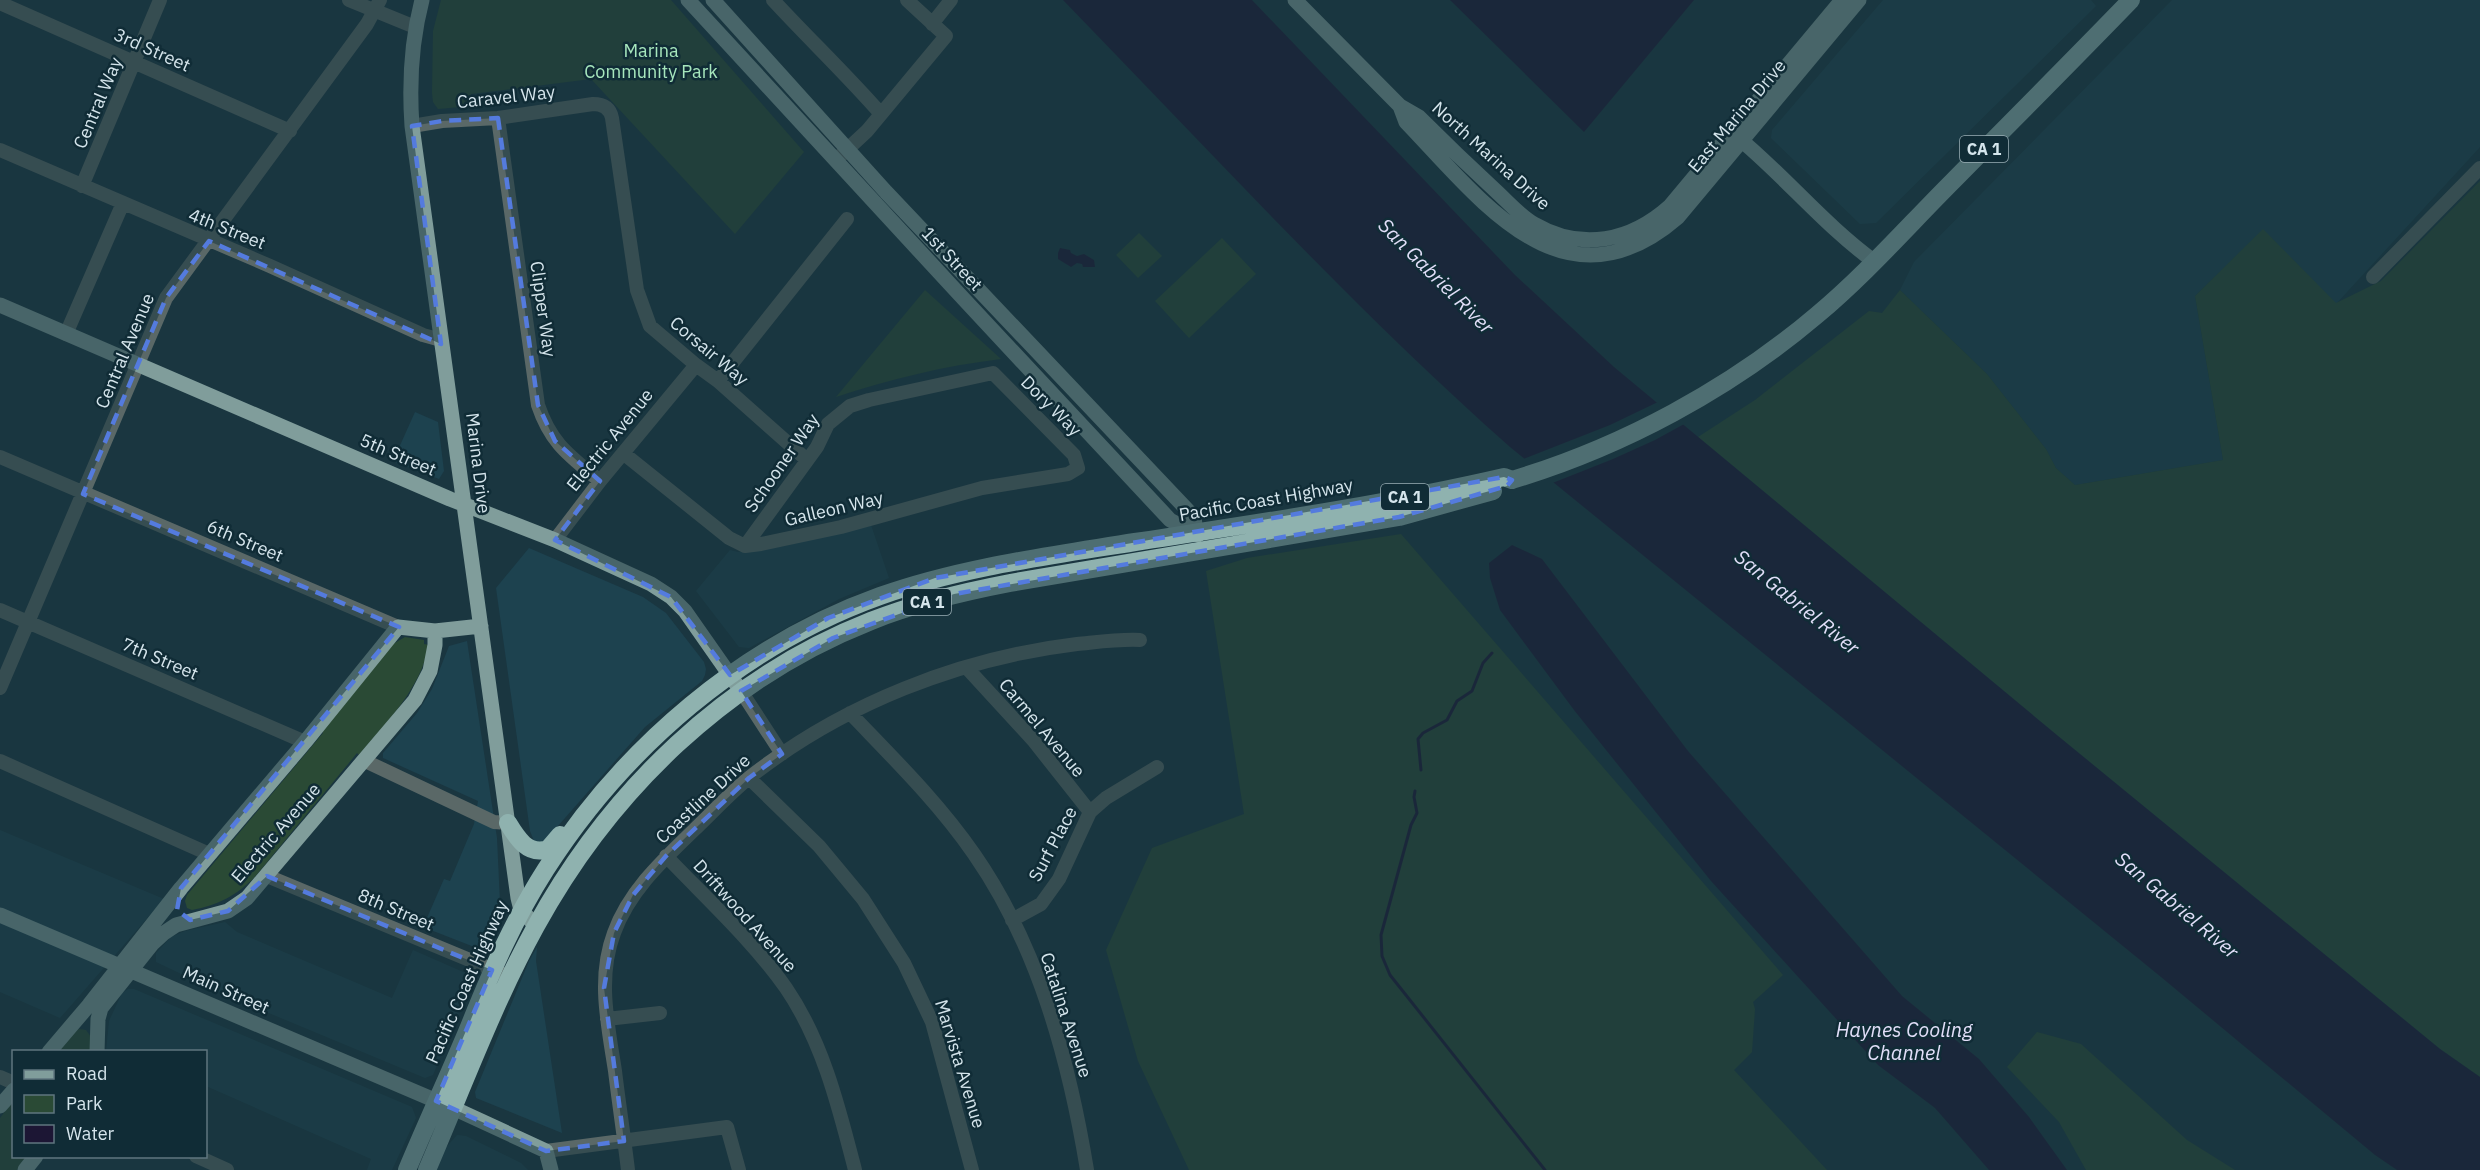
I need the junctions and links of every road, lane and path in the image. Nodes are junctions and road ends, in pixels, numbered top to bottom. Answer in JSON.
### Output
{"nodes":[{"id":1,"x":160,"y":0,"type":"edge"},
{"id":2,"x":349,"y":0,"type":"edge"},
{"id":3,"x":422,"y":0,"type":"edge"},
{"id":4,"x":688,"y":0,"type":"edge"},
{"id":5,"x":714,"y":0,"type":"edge"},
{"id":6,"x":773,"y":0,"type":"edge"},
{"id":7,"x":907,"y":0,"type":"edge"},
{"id":8,"x":951,"y":0,"type":"edge"},
{"id":9,"x":1295,"y":0,"type":"edge"},
{"id":10,"x":1842,"y":0,"type":"edge"},
{"id":11,"x":1859,"y":0,"type":"edge"},
{"id":12,"x":2131,"y":0,"type":"edge"},
{"id":13,"x":0,"y":3,"type":"edge"},
{"id":14,"x":377,"y":5,"type":"edge"},
{"id":15,"x":932,"y":24,"type":"junction"},
{"id":16,"x":415,"y":27,"type":"junction"},
{"id":17,"x":134,"y":62,"type":"junction"},
{"id":18,"x":604,"y":106,"type":"joint"},
{"id":19,"x":881,"y":114,"type":"junction"},
{"id":20,"x":498,"y":118,"type":"junction"},
{"id":21,"x":411,"y":126,"type":"junction"},
{"id":22,"x":290,"y":131,"type":"junction"},
{"id":23,"x":1737,"y":137,"type":"junction"},
{"id":24,"x":848,"y":148,"type":"junction"},
{"id":25,"x":0,"y":150,"type":"edge"},
{"id":26,"x":836,"y":160,"type":"junction"},
{"id":27,"x":2480,"y":168,"type":"edge"},
{"id":28,"x":82,"y":186,"type":"junction"},
{"id":29,"x":123,"y":203,"type":"junction"},
{"id":30,"x":847,"y":219,"type":"dead end"},
{"id":31,"x":1631,"y":240,"type":"joint"},
{"id":32,"x":209,"y":241,"type":"junction"},
{"id":33,"x":1875,"y":262,"type":"junction"},
{"id":34,"x":2373,"y":277,"type":"dead end"},
{"id":35,"x":0,"y":305,"type":"edge"},
{"id":36,"x":66,"y":334,"type":"junction"},
{"id":37,"x":441,"y":340,"type":"junction"},
{"id":38,"x":139,"y":364,"type":"junction"},
{"id":39,"x":696,"y":365,"type":"junction"},
{"id":40,"x":993,"y":373,"type":"joint"},
{"id":41,"x":718,"y":381,"type":"junction"},
{"id":42,"x":623,"y":453,"type":"junction"},
{"id":43,"x":0,"y":457,"type":"edge"},
{"id":44,"x":807,"y":460,"type":"junction"},
{"id":45,"x":1078,"y":468,"type":"joint"},
{"id":46,"x":1514,"y":479,"type":"junction"},
{"id":47,"x":600,"y":481,"type":"junction"},
{"id":48,"x":83,"y":494,"type":"junction"},
{"id":49,"x":464,"y":504,"type":"junction"},
{"id":50,"x":1196,"y":533,"type":"junction"},
{"id":51,"x":555,"y":540,"type":"junction"},
{"id":52,"x":745,"y":546,"type":"junction"},
{"id":53,"x":1209,"y":549,"type":"junction"},
{"id":54,"x":0,"y":610,"type":"edge"},
{"id":55,"x":28,"y":622,"type":"junction"},
{"id":56,"x":481,"y":626,"type":"junction"},
{"id":57,"x":398,"y":627,"type":"junction"},
{"id":58,"x":435,"y":631,"type":"junction"},
{"id":59,"x":1140,"y":640,"type":"dead end"},
{"id":60,"x":966,"y":667,"type":"junction"},
{"id":61,"x":730,"y":675,"type":"junction"},
{"id":62,"x":0,"y":688,"type":"edge"},
{"id":63,"x":741,"y":692,"type":"junction"},
{"id":64,"x":850,"y":713,"type":"junction"},
{"id":65,"x":660,"y":732,"type":"junction"},
{"id":66,"x":305,"y":741,"type":"junction"},
{"id":67,"x":674,"y":746,"type":"junction"},
{"id":68,"x":782,"y":754,"type":"junction"},
{"id":69,"x":0,"y":761,"type":"edge"},
{"id":70,"x":365,"y":761,"type":"junction"},
{"id":71,"x":1157,"y":767,"type":"dead end"},
{"id":72,"x":749,"y":778,"type":"junction"},
{"id":73,"x":609,"y":785,"type":"junction"},
{"id":74,"x":1090,"y":812,"type":"junction"},
{"id":75,"x":508,"y":823,"type":"junction"},
{"id":76,"x":209,"y":854,"type":"junction"},
{"id":77,"x":666,"y":856,"type":"junction"},
{"id":78,"x":267,"y":876,"type":"junction"},
{"id":79,"x":181,"y":888,"type":"junction"},
{"id":80,"x":520,"y":910,"type":"junction"},
{"id":81,"x":0,"y":915,"type":"edge"},
{"id":82,"x":197,"y":919,"type":"junction"},
{"id":83,"x":1012,"y":920,"type":"junction"},
{"id":84,"x":536,"y":926,"type":"junction"},
{"id":85,"x":126,"y":967,"type":"junction"},
{"id":86,"x":492,"y":970,"type":"junction"},
{"id":87,"x":510,"y":977,"type":"junction"},
{"id":88,"x":660,"y":1013,"type":"dead end"},
{"id":89,"x":607,"y":1019,"type":"junction"},
{"id":90,"x":74,"y":1023,"type":"junction"},
{"id":91,"x":97,"y":1046,"type":"edge"},
{"id":92,"x":51,"y":1050,"type":"edge"},
{"id":93,"x":12,"y":1092,"type":"edge"},
{"id":94,"x":436,"y":1101,"type":"junction"},
{"id":95,"x":0,"y":1106,"type":"edge"},
{"id":96,"x":453,"y":1108,"type":"junction"},
{"id":97,"x":624,"y":1141,"type":"junction"},
{"id":98,"x":546,"y":1151,"type":"junction"},
{"id":99,"x":34,"y":1158,"type":"edge"},
{"id":100,"x":200,"y":1158,"type":"edge"},
{"id":101,"x":25,"y":1170,"type":"edge"},
{"id":102,"x":227,"y":1170,"type":"edge"},
{"id":103,"x":407,"y":1170,"type":"edge"},
{"id":104,"x":427,"y":1170,"type":"edge"},
{"id":105,"x":551,"y":1170,"type":"edge"},
{"id":106,"x":628,"y":1170,"type":"edge"},
{"id":107,"x":739,"y":1170,"type":"edge"},
{"id":108,"x":855,"y":1170,"type":"edge"},
{"id":109,"x":972,"y":1170,"type":"edge"},
{"id":110,"x":1087,"y":1170,"type":"edge"}],
"edges":[{"from":1,"to":17,"type":"street","name":"Central Way"},
{"from":2,"to":14,"type":"street"},
{"from":3,"to":16,"type":"main road","name":"Marina Drive"},
{"from":4,"to":26,"type":"main road","name":"1st Street"},
{"from":5,"to":24,"type":"main road","name":"1st Street"},
{"from":6,"to":19,"type":"street"},
{"from":7,"to":15,"type":"street"},
{"from":8,"to":15,"type":"street"},
{"from":9,"to":31,"type":"main road","name":"North Marina Drive"},
{"from":10,"to":23,"type":"main road","name":"East Marina Drive"},
{"from":11,"to":23,"type":"main road","name":"East Marina Drive"},
{"from":12,"to":33,"type":"highway","number":"CA 1"},
{"from":13,"to":17,"type":"street","name":"3rd Street"},
{"from":14,"to":16,"type":"street"},
{"from":14,"to":22,"type":"street","name":"Central Avenue"},
{"from":15,"to":19,"type":"street"},
{"from":16,"to":21,"type":"main road","name":"Marina Drive"},
{"from":17,"to":22,"type":"street","name":"3rd Street"},
{"from":17,"to":28,"type":"street","name":"Central Way"},
{"from":18,"to":20,"type":"street","name":"Caravel Way"},
{"from":18,"to":39,"type":"street","name":"Corsair Way"},
{"from":19,"to":24,"type":"street"},
{"from":20,"to":21,"type":"street","name":"Caravel Way"},
{"from":20,"to":47,"type":"street","name":"Clipper Way"},
{"from":21,"to":37,"type":"main road","name":"Marina Drive"},
{"from":22,"to":32,"type":"street","name":"Central Avenue"},
{"from":23,"to":31,"type":"main road","name":"East Marina Drive"},
{"from":23,"to":33,"type":"main road"},
{"from":24,"to":26,"type":"street"},
{"from":24,"to":50,"type":"main road","name":"1st Street"},
{"from":25,"to":28,"type":"street","name":"4th Street"},
{"from":26,"to":50,"type":"main road","name":"1st Street"},
{"from":27,"to":34,"type":"street"},
{"from":28,"to":29,"type":"street","name":"4th Street"},
{"from":29,"to":32,"type":"street","name":"4th Street"},
{"from":29,"to":36,"type":"street"},
{"from":30,"to":41,"type":"street"},
{"from":32,"to":37,"type":"street","name":"4th Street"},
{"from":32,"to":38,"type":"street","name":"Central Avenue"},
{"from":33,"to":46,"type":"highway","number":"CA 1"},
{"from":35,"to":36,"type":"main road","name":"5th Street"},
{"from":36,"to":38,"type":"main road","name":"5th Street"},
{"from":37,"to":49,"type":"main road","name":"Marina Drive"},
{"from":38,"to":48,"type":"street","name":"Central Avenue"},
{"from":38,"to":49,"type":"main road","name":"5th Street"},
{"from":39,"to":41,"type":"street","name":"Corsair Way"},
{"from":39,"to":42,"type":"street","name":"Electric Avenue"},
{"from":40,"to":44,"type":"street","name":"Schooner Way"},
{"from":40,"to":45,"type":"street","name":"Dory Way"},
{"from":41,"to":44,"type":"street","name":"Corsair Way"},
{"from":42,"to":47,"type":"street","name":"Electric Avenue"},
{"from":42,"to":52,"type":"street"},
{"from":43,"to":48,"type":"street","name":"6th Street"},
{"from":44,"to":52,"type":"street","name":"Schooner Way"},
{"from":45,"to":52,"type":"street","name":"Galleon Way"},
{"from":46,"to":50,"type":"highway","name":"Pacific Coast Highway","number":"CA 1"},
{"from":46,"to":53,"type":"highway","name":"Pacific Coast Highway","number":"CA 1"},
{"from":47,"to":51,"type":"street","name":"Electric Avenue"},
{"from":48,"to":55,"type":"street","name":"Central Avenue"},
{"from":48,"to":57,"type":"street","name":"6th Street"},
{"from":49,"to":51,"type":"main road","name":"5th Street"},
{"from":49,"to":56,"type":"main road","name":"Marina Drive"},
{"from":50,"to":53,"type":"main road","name":"1st Street"},
{"from":50,"to":61,"type":"highway","name":"Pacific Coast Highway","number":"CA 1"},
{"from":51,"to":61,"type":"main road","name":"5th Street"},
{"from":53,"to":63,"type":"highway","name":"Pacific Coast Highway","number":"CA 1"},
{"from":54,"to":55,"type":"street","name":"7th Street"},
{"from":55,"to":62,"type":"street","name":"Central Avenue"},
{"from":55,"to":66,"type":"street","name":"7th Street"},
{"from":56,"to":58,"type":"main road","name":"6th Street"},
{"from":56,"to":75,"type":"main road","name":"Marina Drive"},
{"from":57,"to":58,"type":"main road","name":"6th Street"},
{"from":57,"to":66,"type":"main road","name":"Electric Avenue"},
{"from":58,"to":70,"type":"main road","name":"Electric Avenue"},
{"from":59,"to":60,"type":"street","name":"Coastline Drive"},
{"from":60,"to":64,"type":"street","name":"Coastline Drive"},
{"from":60,"to":74,"type":"street","name":"Carmel Avenue"},
{"from":61,"to":63,"type":"main road","name":"5th Street"},
{"from":61,"to":65,"type":"highway","name":"Pacific Coast Highway","number":"CA 1"},
{"from":63,"to":67,"type":"highway","name":"Pacific Coast Highway","number":"CA 1"},
{"from":63,"to":68,"type":"street"},
{"from":64,"to":68,"type":"street","name":"Coastline Drive"},
{"from":64,"to":83,"type":"street","name":"Catalina Avenue"},
{"from":65,"to":67,"type":"highway"},
{"from":65,"to":73,"type":"highway","name":"Pacific Coast Highway","number":"CA 1"},
{"from":66,"to":76,"type":"main road","name":"Electric Avenue"},
{"from":67,"to":84,"type":"highway","name":"Pacific Coast Highway","number":"CA 1"},
{"from":68,"to":72,"type":"street","name":"Coastline Drive"},
{"from":69,"to":76,"type":"street"},
{"from":70,"to":75,"type":"street"},
{"from":70,"to":78,"type":"main road","name":"Electric Avenue"},
{"from":71,"to":74,"type":"street","name":"Surf Place"},
{"from":72,"to":77,"type":"street","name":"Coastline Drive"},
{"from":72,"to":109,"type":"street","name":"Marvista Avenue"},
{"from":73,"to":75,"type":"highway"},
{"from":73,"to":80,"type":"highway","name":"Pacific Coast Highway","number":"CA 1"},
{"from":74,"to":83,"type":"street","name":"Surf Place"},
{"from":75,"to":80,"type":"main road","name":"Marina Drive"},
{"from":76,"to":79,"type":"main road","name":"Electric Avenue"},
{"from":77,"to":89,"type":"street","name":"Coastline Drive"},
{"from":77,"to":108,"type":"street","name":"Driftwood Avenue"},
{"from":78,"to":82,"type":"main road","name":"Electric Avenue"},
{"from":78,"to":86,"type":"street","name":"8th Street"},
{"from":79,"to":82,"type":"main road"},
{"from":79,"to":85,"type":"main road","name":"Electric Avenue"},
{"from":80,"to":84,"type":"main road"},
{"from":80,"to":86,"type":"highway","name":"Pacific Coast Highway","number":"CA 1"},
{"from":81,"to":85,"type":"main road","name":"Main Street"},
{"from":82,"to":85,"type":"main road","name":"Electric Avenue"},
{"from":83,"to":110,"type":"street","name":"Catalina Avenue"},
{"from":84,"to":87,"type":"highway","name":"Pacific Coast Highway","number":"CA 1"},
{"from":85,"to":90,"type":"main road","name":"Electric Avenue"},
{"from":85,"to":91,"type":"main road","name":"Electric Avenue"},
{"from":85,"to":94,"type":"main road","name":"Main Street"},
{"from":86,"to":87,"type":"street","name":"8th Street"},
{"from":86,"to":94,"type":"highway","name":"Pacific Coast Highway","number":"CA 1"},
{"from":87,"to":96,"type":"highway","name":"Pacific Coast Highway","number":"CA 1"},
{"from":88,"to":89,"type":"street"},
{"from":89,"to":97,"type":"street","name":"Coastline Drive"},
{"from":90,"to":91,"type":"main road"},
{"from":90,"to":92,"type":"main road","name":"Electric Avenue"},
{"from":93,"to":95,"type":"main road"},
{"from":94,"to":96,"type":"main road","name":"Main Street"},
{"from":94,"to":103,"type":"highway","name":"Pacific Coast Highway","number":"CA 1"},
{"from":96,"to":98,"type":"main road","name":"Main Street"},
{"from":96,"to":104,"type":"highway","name":"Pacific Coast Highway","number":"CA 1"},
{"from":97,"to":98,"type":"street"},
{"from":97,"to":106,"type":"street","name":"Coastline Drive"},
{"from":97,"to":107,"type":"street"},
{"from":98,"to":105,"type":"main road"},
{"from":99,"to":101,"type":"main road"},
{"from":100,"to":102,"type":"street"}]}
